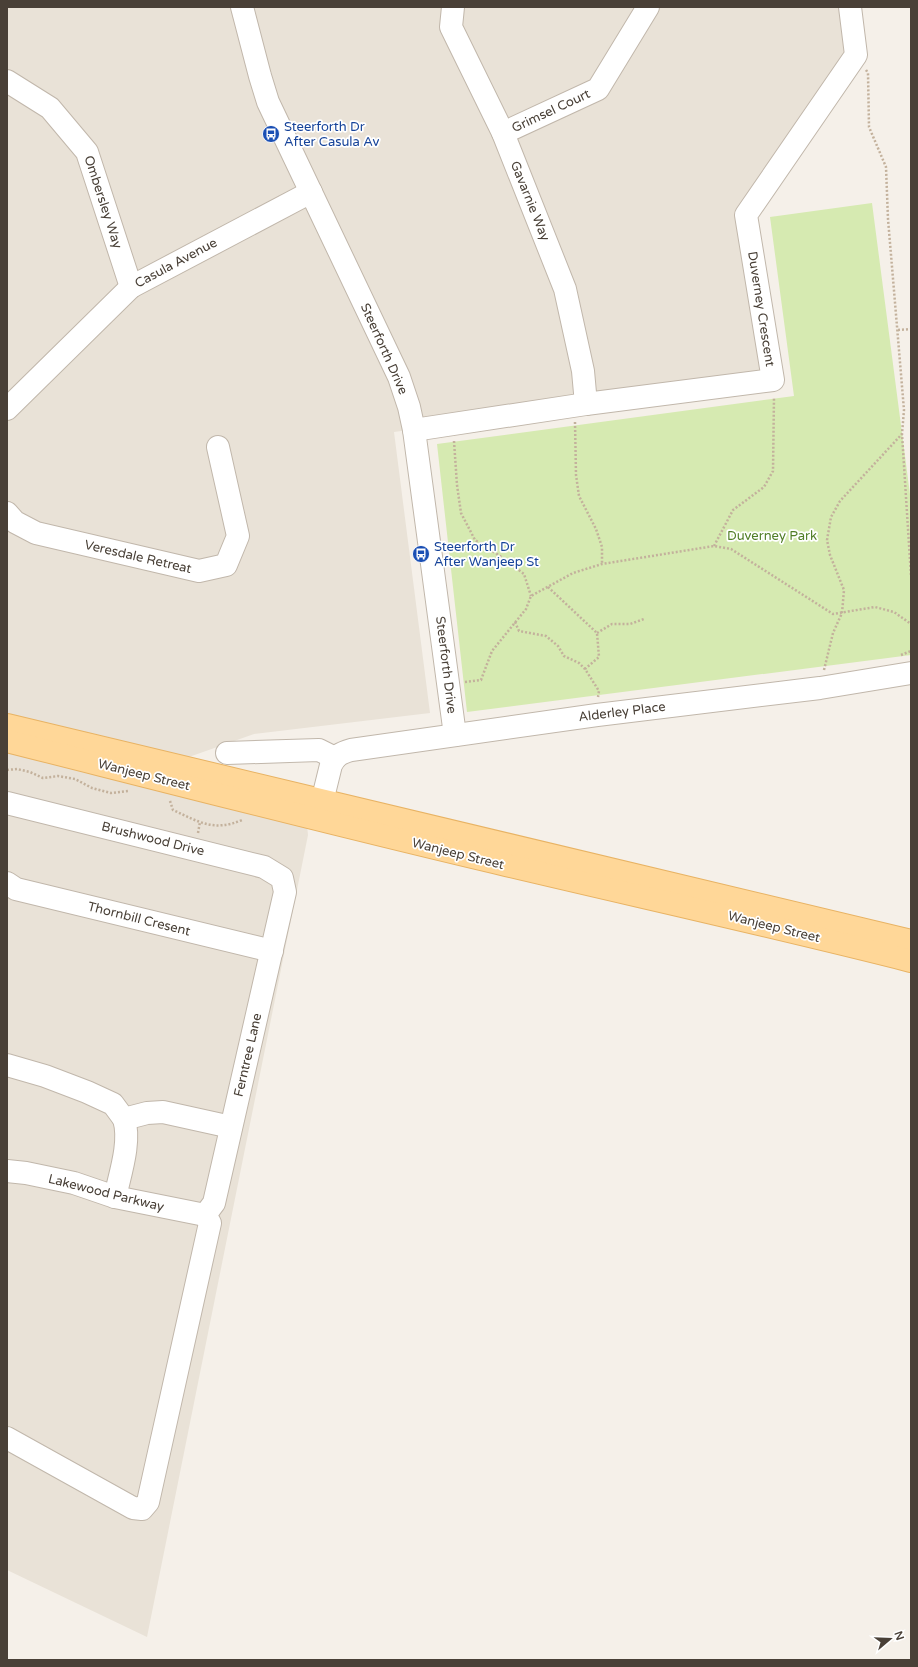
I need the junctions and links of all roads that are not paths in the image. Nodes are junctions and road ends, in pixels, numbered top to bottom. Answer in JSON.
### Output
{"nodes":[{"id":1,"x":242,"y":7,"type":"edge"},
{"id":2,"x":453,"y":7,"type":"edge"},
{"id":3,"x":648,"y":7,"type":"edge"},
{"id":4,"x":850,"y":7,"type":"edge"},
{"id":5,"x":7,"y":81,"type":"edge"},
{"id":6,"x":503,"y":133,"type":"junction"},
{"id":7,"x":311,"y":192,"type":"junction"},
{"id":8,"x":131,"y":287,"type":"junction"},
{"id":9,"x":7,"y":409,"type":"edge"},
{"id":10,"x":584,"y":412,"type":"junction"},
{"id":11,"x":414,"y":430,"type":"junction"},
{"id":12,"x":218,"y":447,"type":"dead end"},
{"id":13,"x":7,"y":513,"type":"edge"},
{"id":14,"x":911,"y":673,"type":"edge"},
{"id":15,"x":7,"y":725,"type":"edge"},
{"id":16,"x":455,"y":735,"type":"junction"},
{"id":17,"x":7,"y":741,"type":"edge"},
{"id":18,"x":227,"y":753,"type":"dead end"},
{"id":19,"x":335,"y":758,"type":"junction"},
{"id":20,"x":7,"y":803,"type":"edge"},
{"id":21,"x":320,"y":810,"type":"junction"},
{"id":22,"x":7,"y":883,"type":"edge"},
{"id":23,"x":286,"y":892,"type":"joint"},
{"id":24,"x":826,"y":930,"type":"junction"},
{"id":25,"x":911,"y":941,"type":"edge"},
{"id":26,"x":272,"y":951,"type":"junction"},
{"id":27,"x":911,"y":961,"type":"edge"},
{"id":28,"x":7,"y":1065,"type":"edge"},
{"id":29,"x":124,"y":1119,"type":"junction"},
{"id":30,"x":231,"y":1127,"type":"junction"},
{"id":31,"x":7,"y":1172,"type":"edge"},
{"id":32,"x":115,"y":1197,"type":"junction"},
{"id":33,"x":204,"y":1215,"type":"junction"},
{"id":34,"x":7,"y":1438,"type":"edge"}],
"edges":[{"from":1,"to":7,"type":"street","name":"Steerforth Drive"},
{"from":2,"to":6,"type":"street","name":"Gavarnie Way"},
{"from":3,"to":6,"type":"street","name":"Grimsel Court"},
{"from":4,"to":10,"type":"street","name":"Duverney Crescent"},
{"from":5,"to":8,"type":"street","name":"Ombersley Way"},
{"from":6,"to":10,"type":"street","name":"Gavarnie Way"},
{"from":7,"to":8,"type":"street","name":"Casula Avenue"},
{"from":7,"to":11,"type":"street","name":"Steerforth Drive"},
{"from":8,"to":9,"type":"street","name":"Casula Avenue"},
{"from":10,"to":11,"type":"street","name":"Duverney Crescent"},
{"from":11,"to":16,"type":"street","name":"Steerforth Drive"},
{"from":12,"to":13,"type":"street","name":"Veresdale Retreat"},
{"from":14,"to":16,"type":"street","name":"Alderley Place"},
{"from":15,"to":21,"type":"main road","name":"Wanjeep Street"},
{"from":16,"to":19,"type":"street","name":"Alderley Place"},
{"from":17,"to":21,"type":"main road","name":"Wanjeep Street"},
{"from":18,"to":19,"type":"street"},
{"from":19,"to":21,"type":"street"},
{"from":20,"to":23,"type":"street","name":"Brushwood Drive"},
{"from":21,"to":24,"type":"main road","name":"Wanjeep Street"},
{"from":22,"to":26,"type":"street","name":"Thornbill Cresent"},
{"from":23,"to":26,"type":"street","name":"Ferntree Lane"},
{"from":24,"to":25,"type":"main road","name":"Wanjeep Street"},
{"from":24,"to":27,"type":"main road","name":"Wanjeep Street"},
{"from":26,"to":30,"type":"street","name":"Ferntree Lane"},
{"from":28,"to":29,"type":"street"},
{"from":29,"to":30,"type":"street"},
{"from":29,"to":32,"type":"street"},
{"from":30,"to":33,"type":"street","name":"Ferntree Lane"},
{"from":31,"to":32,"type":"street","name":"Lakewood Parkway"},
{"from":32,"to":33,"type":"street","name":"Lakewood Parkway"},
{"from":33,"to":34,"type":"street"}]}
